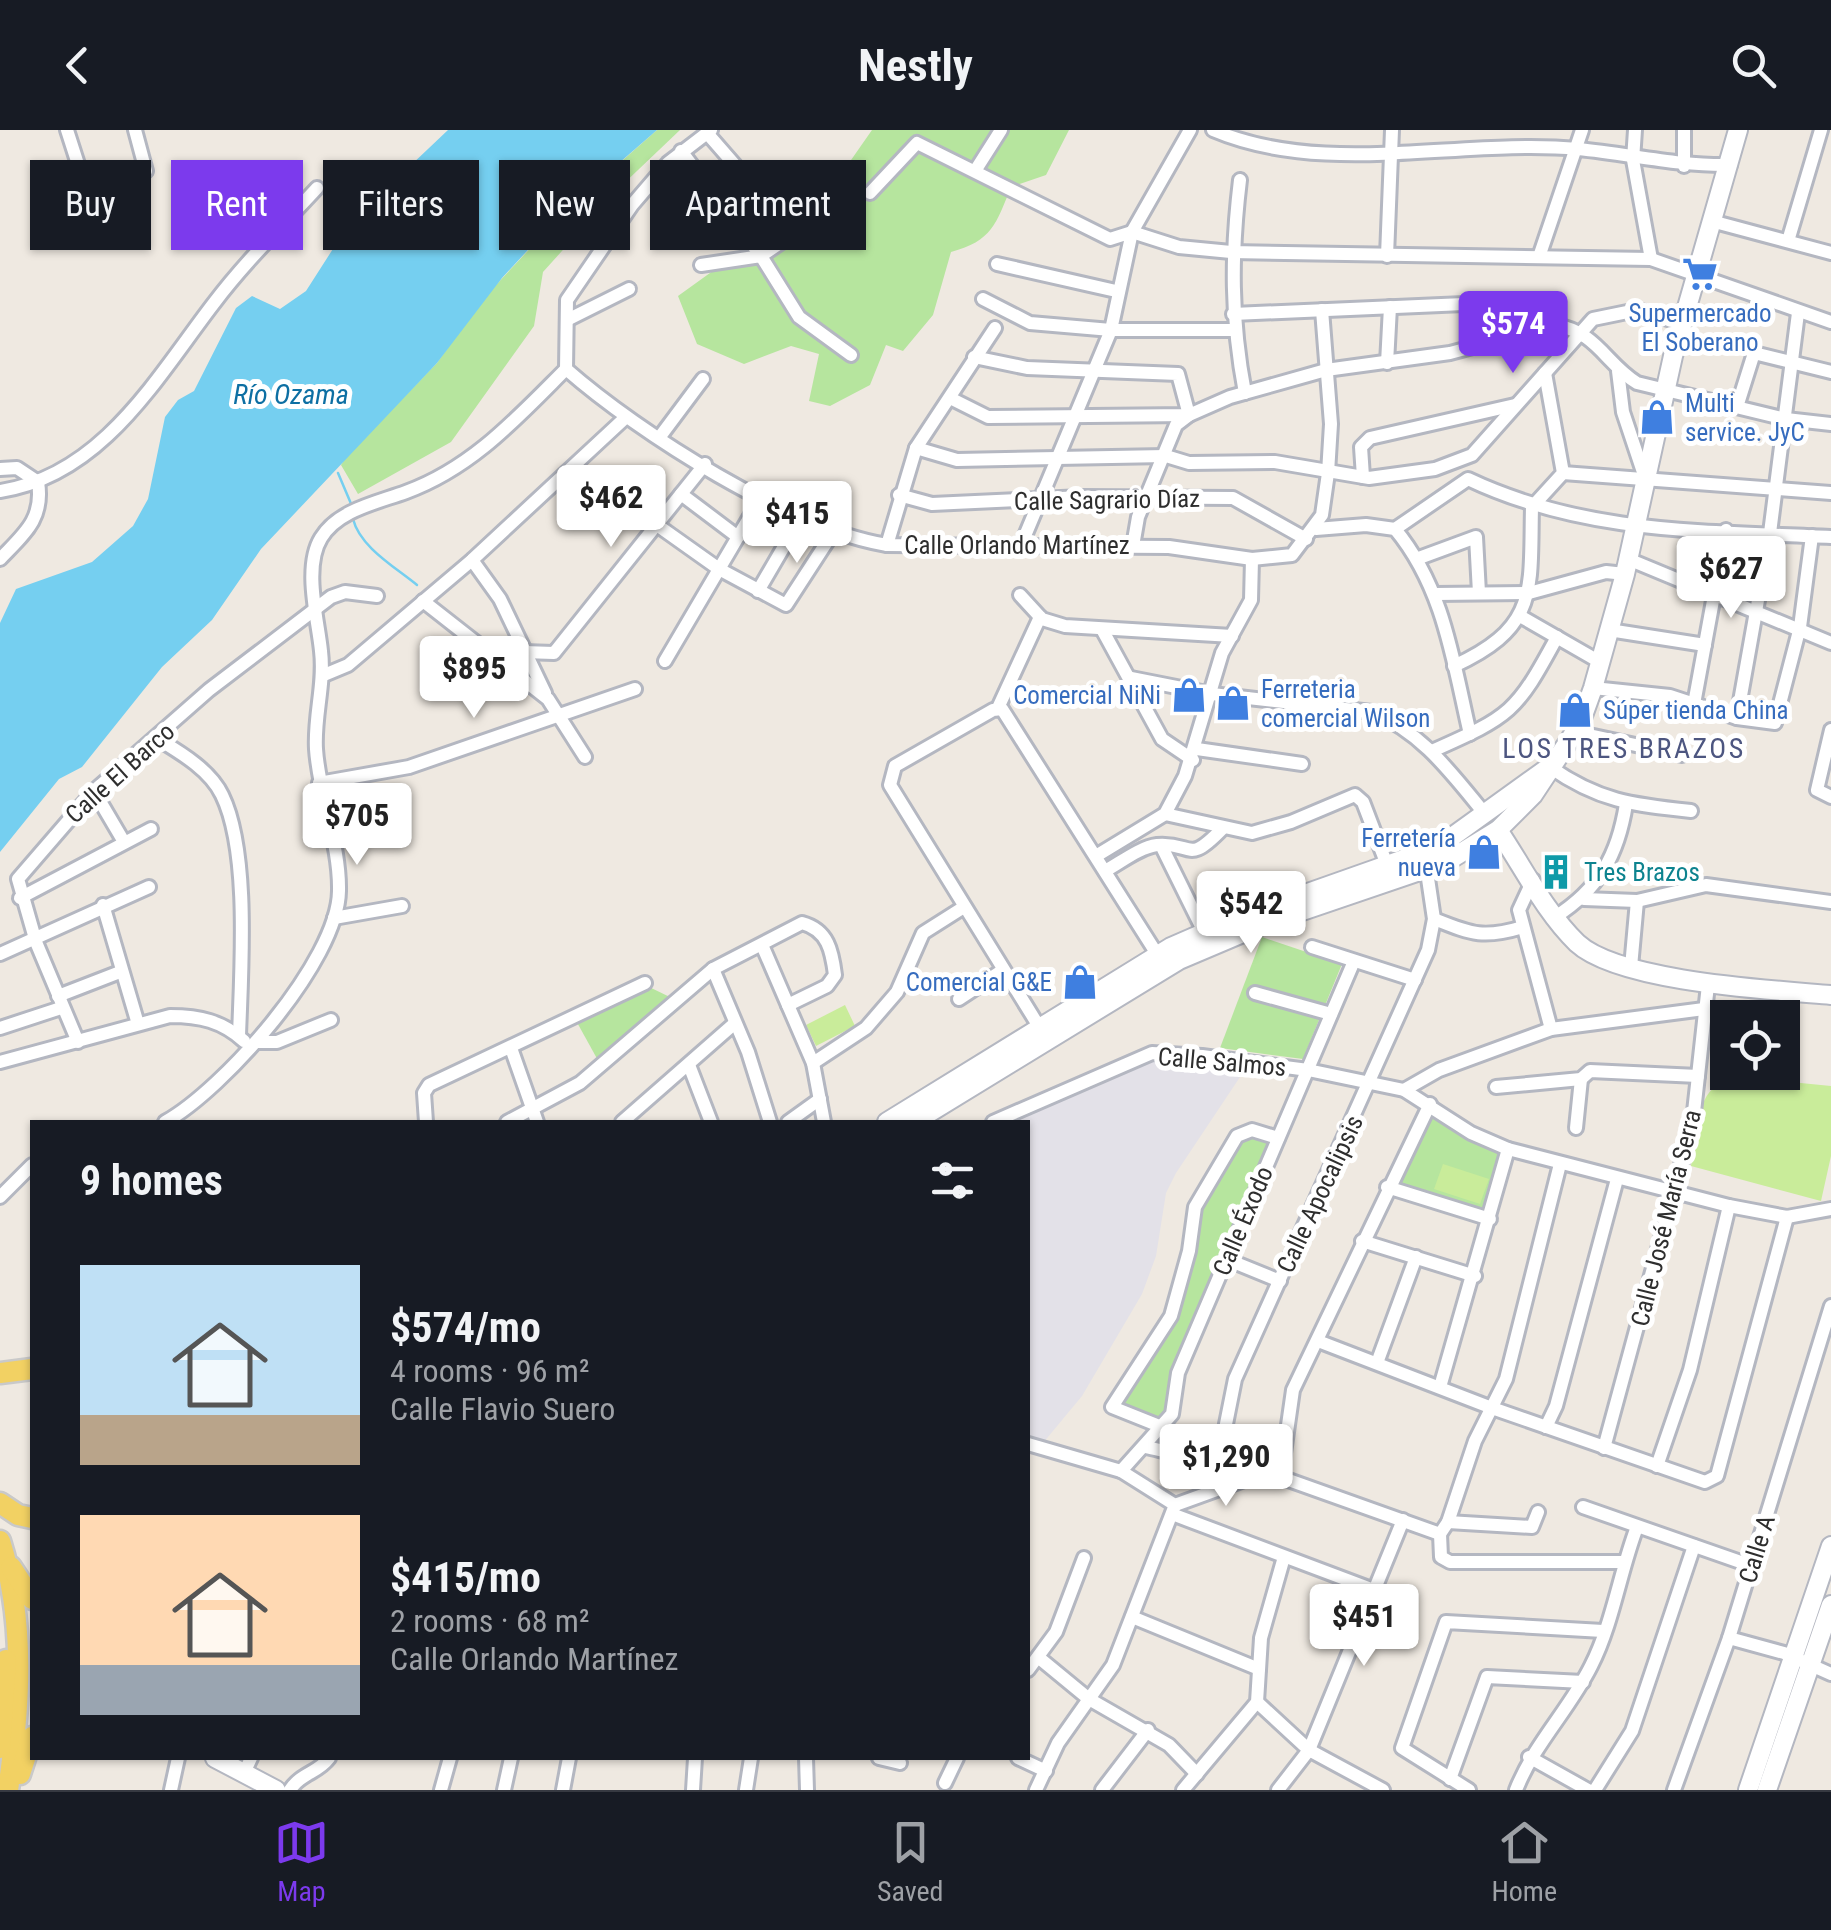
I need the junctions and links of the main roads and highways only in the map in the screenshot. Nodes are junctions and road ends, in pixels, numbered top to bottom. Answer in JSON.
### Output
{"nodes":[{"id":1,"x":1738,"y":130,"type":"edge"},
{"id":2,"x":1528,"y":789,"type":"junction"},
{"id":3,"x":1498,"y":830,"type":"junction"},
{"id":4,"x":1426,"y":862,"type":"junction"},
{"id":5,"x":1162,"y":962,"type":"junction"},
{"id":6,"x":1831,"y":995,"type":"edge"},
{"id":7,"x":1044,"y":1034,"type":"junction"},
{"id":8,"x":891,"y":1120,"type":"edge"},
{"id":9,"x":917,"y":1120,"type":"edge"},
{"id":10,"x":30,"y":1369,"type":"edge"},
{"id":11,"x":0,"y":1373,"type":"edge"},
{"id":12,"x":0,"y":1503,"type":"edge"},
{"id":13,"x":30,"y":1518,"type":"edge"},
{"id":14,"x":1831,"y":1546,"type":"edge"},
{"id":15,"x":3,"y":1550,"type":"edge"},
{"id":16,"x":0,"y":1594,"type":"edge"},
{"id":17,"x":30,"y":1596,"type":"edge"},
{"id":18,"x":1831,"y":1605,"type":"edge"},
{"id":19,"x":1806,"y":1656,"type":"edge"},
{"id":20,"x":30,"y":1742,"type":"edge"},
{"id":21,"x":0,"y":1748,"type":"edge"},
{"id":22,"x":247,"y":1765,"type":"edge"},
{"id":23,"x":11,"y":1790,"type":"edge"},
{"id":24,"x":276,"y":1790,"type":"edge"},
{"id":25,"x":1748,"y":1790,"type":"edge"},
{"id":26,"x":1767,"y":1790,"type":"edge"}],
"edges":[{"from":1,"to":2,"type":"main road"},
{"from":2,"to":3,"type":"main road"},
{"from":2,"to":4,"type":"main road"},
{"from":3,"to":4,"type":"main road"},
{"from":3,"to":6,"type":"main road"},
{"from":4,"to":5,"type":"main road"},
{"from":4,"to":5,"type":"main road"},
{"from":5,"to":7,"type":"main road"},
{"from":7,"to":8,"type":"main road"},
{"from":7,"to":9,"type":"main road"},
{"from":10,"to":11,"type":"main road"},
{"from":12,"to":13,"type":"main road"},
{"from":14,"to":19,"type":"main road"},
{"from":15,"to":17,"type":"main road"},
{"from":15,"to":23,"type":"main road"},
{"from":16,"to":21,"type":"main road"},
{"from":18,"to":19,"type":"main road"},
{"from":19,"to":25,"type":"main road"},
{"from":19,"to":26,"type":"main road"},
{"from":20,"to":23,"type":"main road"},
{"from":22,"to":24,"type":"main road"}]}
